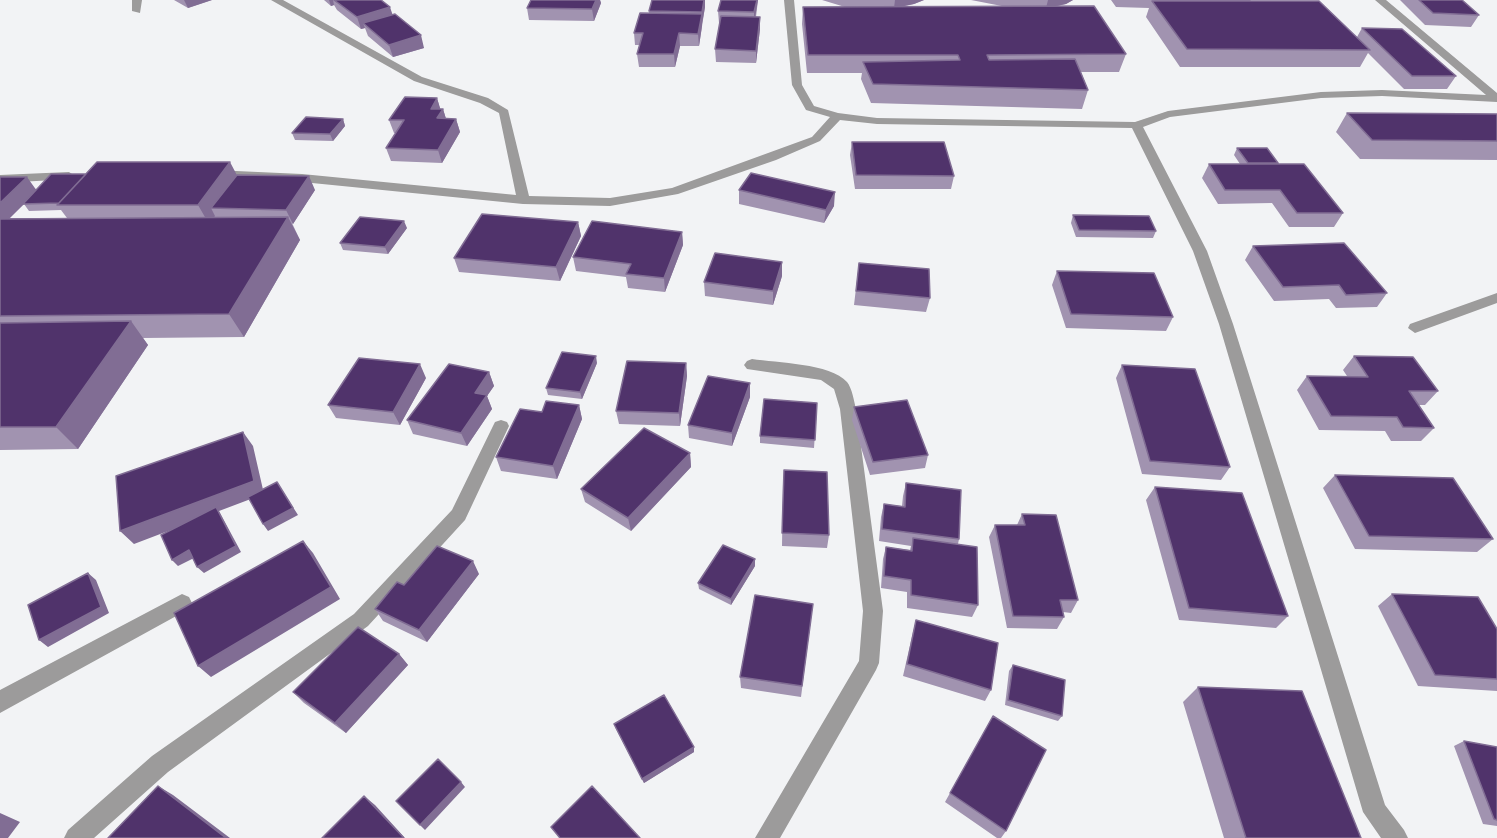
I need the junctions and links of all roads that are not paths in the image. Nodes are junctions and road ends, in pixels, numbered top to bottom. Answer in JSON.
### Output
{"nodes":[{"id":1,"x":137,"y":0,"type":"edge"},
{"id":2,"x":276,"y":0,"type":"edge"},
{"id":3,"x":789,"y":0,"type":"edge"},
{"id":4,"x":1380,"y":0,"type":"edge"},
{"id":5,"x":137,"y":11,"type":"dead end"},
{"id":6,"x":1497,"y":99,"type":"edge"},
{"id":7,"x":837,"y":116,"type":"junction"},
{"id":8,"x":1136,"y":125,"type":"junction"},
{"id":9,"x":200,"y":174,"type":"edge"},
{"id":10,"x":83,"y":175,"type":"edge"},
{"id":11,"x":0,"y":179,"type":"edge"},
{"id":12,"x":522,"y":200,"type":"junction"},
{"id":13,"x":1497,"y":297,"type":"edge"},
{"id":14,"x":1415,"y":328,"type":"dead end"},
{"id":15,"x":752,"y":365,"type":"dead end"},
{"id":16,"x":501,"y":426,"type":"dead end"},
{"id":17,"x":182,"y":603,"type":"dead end"},
{"id":18,"x":0,"y":702,"type":"edge"},
{"id":19,"x":76,"y":838,"type":"edge"},
{"id":20,"x":767,"y":838,"type":"edge"},
{"id":21,"x":1396,"y":838,"type":"edge"}],
"edges":[{"from":1,"to":5,"type":"street"},
{"from":2,"to":12,"type":"street"},
{"from":3,"to":7,"type":"street"},
{"from":4,"to":6,"type":"street"},
{"from":6,"to":8,"type":"street"},
{"from":7,"to":8,"type":"street"},
{"from":7,"to":12,"type":"street"},
{"from":8,"to":21,"type":"street"},
{"from":9,"to":12,"type":"street"},
{"from":10,"to":11,"type":"street"},
{"from":13,"to":14,"type":"street"},
{"from":15,"to":20,"type":"street"},
{"from":16,"to":19,"type":"street"},
{"from":17,"to":18,"type":"street"}]}
